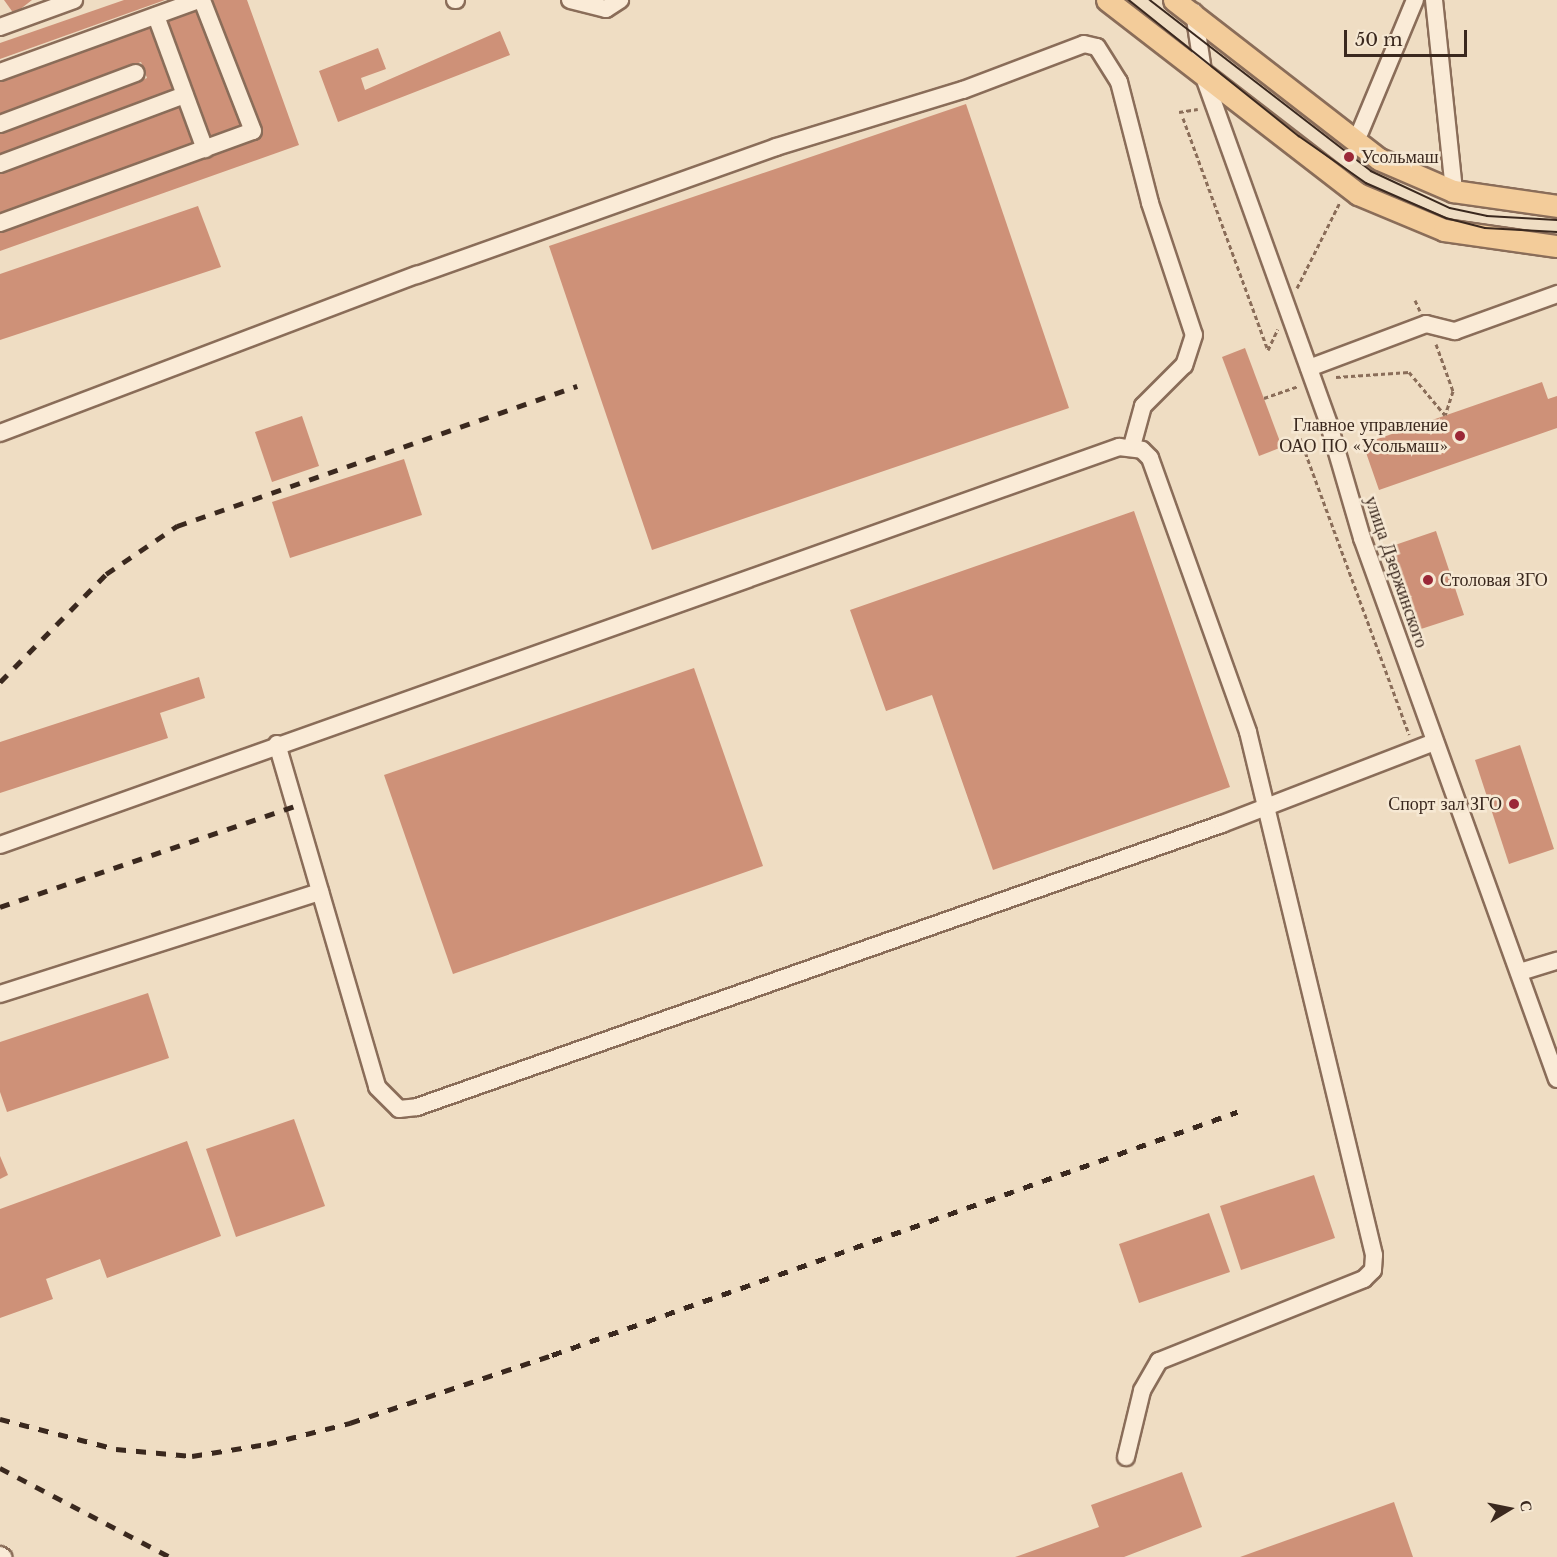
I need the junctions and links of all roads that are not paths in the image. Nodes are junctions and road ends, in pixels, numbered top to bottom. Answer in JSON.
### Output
{"nodes":[{"id":1,"x":200,"y":0,"type":"edge"},
{"id":2,"x":570,"y":0,"type":"edge"},
{"id":3,"x":620,"y":0,"type":"edge"},
{"id":4,"x":1107,"y":0,"type":"edge"},
{"id":5,"x":1174,"y":0,"type":"edge"},
{"id":6,"x":1415,"y":0,"type":"edge"},
{"id":7,"x":1434,"y":0,"type":"edge"},
{"id":8,"x":64,"y":2,"type":"edge"},
{"id":9,"x":0,"y":9,"type":"edge"},
{"id":10,"x":1193,"y":9,"type":"edge"},
{"id":11,"x":156,"y":16,"type":"junction"},
{"id":12,"x":5,"y":25,"type":"edge"},
{"id":13,"x":0,"y":72,"type":"edge"},
{"id":14,"x":136,"y":73,"type":"dead end"},
{"id":15,"x":1204,"y":77,"type":"junction"},
{"id":16,"x":185,"y":95,"type":"junction"},
{"id":17,"x":0,"y":124,"type":"edge"},
{"id":18,"x":1360,"y":132,"type":"dead end"},
{"id":19,"x":205,"y":149,"type":"junction"},
{"id":20,"x":0,"y":164,"type":"edge"},
{"id":21,"x":1454,"y":182,"type":"dead end"},
{"id":22,"x":1557,"y":206,"type":"edge"},
{"id":23,"x":0,"y":223,"type":"edge"},
{"id":24,"x":1557,"y":246,"type":"edge"},
{"id":25,"x":1557,"y":294,"type":"edge"},
{"id":26,"x":1309,"y":368,"type":"junction"},
{"id":27,"x":0,"y":433,"type":"edge"},
{"id":28,"x":1132,"y":446,"type":"junction"},
{"id":29,"x":1435,"y":742,"type":"junction"},
{"id":30,"x":278,"y":744,"type":"junction"},
{"id":31,"x":1266,"y":808,"type":"junction"},
{"id":32,"x":0,"y":845,"type":"edge"},
{"id":33,"x":320,"y":892,"type":"junction"},
{"id":34,"x":1557,"y":961,"type":"edge"},
{"id":35,"x":1520,"y":972,"type":"junction"},
{"id":36,"x":0,"y":994,"type":"edge"},
{"id":37,"x":1557,"y":1079,"type":"edge"},
{"id":38,"x":1126,"y":1457,"type":"dead end"}],
"edges":[{"from":1,"to":11,"type":"street"},
{"from":1,"to":19,"type":"street"},
{"from":2,"to":3,"type":"street"},
{"from":4,"to":15,"type":"main road"},
{"from":5,"to":10,"type":"main road"},
{"from":6,"to":18,"type":"street"},
{"from":7,"to":21,"type":"street"},
{"from":8,"to":12,"type":"street"},
{"from":9,"to":12,"type":"street"},
{"from":10,"to":15,"type":"street","name":"улица Дзержинского"},
{"from":10,"to":22,"type":"main road"},
{"from":11,"to":13,"type":"street"},
{"from":11,"to":16,"type":"street"},
{"from":14,"to":17,"type":"street"},
{"from":15,"to":24,"type":"main road"},
{"from":15,"to":26,"type":"street","name":"улица Дзержинского"},
{"from":16,"to":19,"type":"street"},
{"from":16,"to":20,"type":"street"},
{"from":19,"to":23,"type":"street"},
{"from":25,"to":26,"type":"street"},
{"from":26,"to":29,"type":"street","name":"улица Дзержинского"},
{"from":27,"to":28,"type":"street"},
{"from":28,"to":30,"type":"street"},
{"from":28,"to":31,"type":"street"},
{"from":29,"to":31,"type":"street"},
{"from":29,"to":35,"type":"street","name":"улица Дзержинского"},
{"from":30,"to":32,"type":"street"},
{"from":30,"to":33,"type":"street"},
{"from":31,"to":33,"type":"street"},
{"from":31,"to":38,"type":"street"},
{"from":33,"to":36,"type":"street"},
{"from":34,"to":35,"type":"street"},
{"from":35,"to":37,"type":"street","name":"улица Дзержинского"}]}
